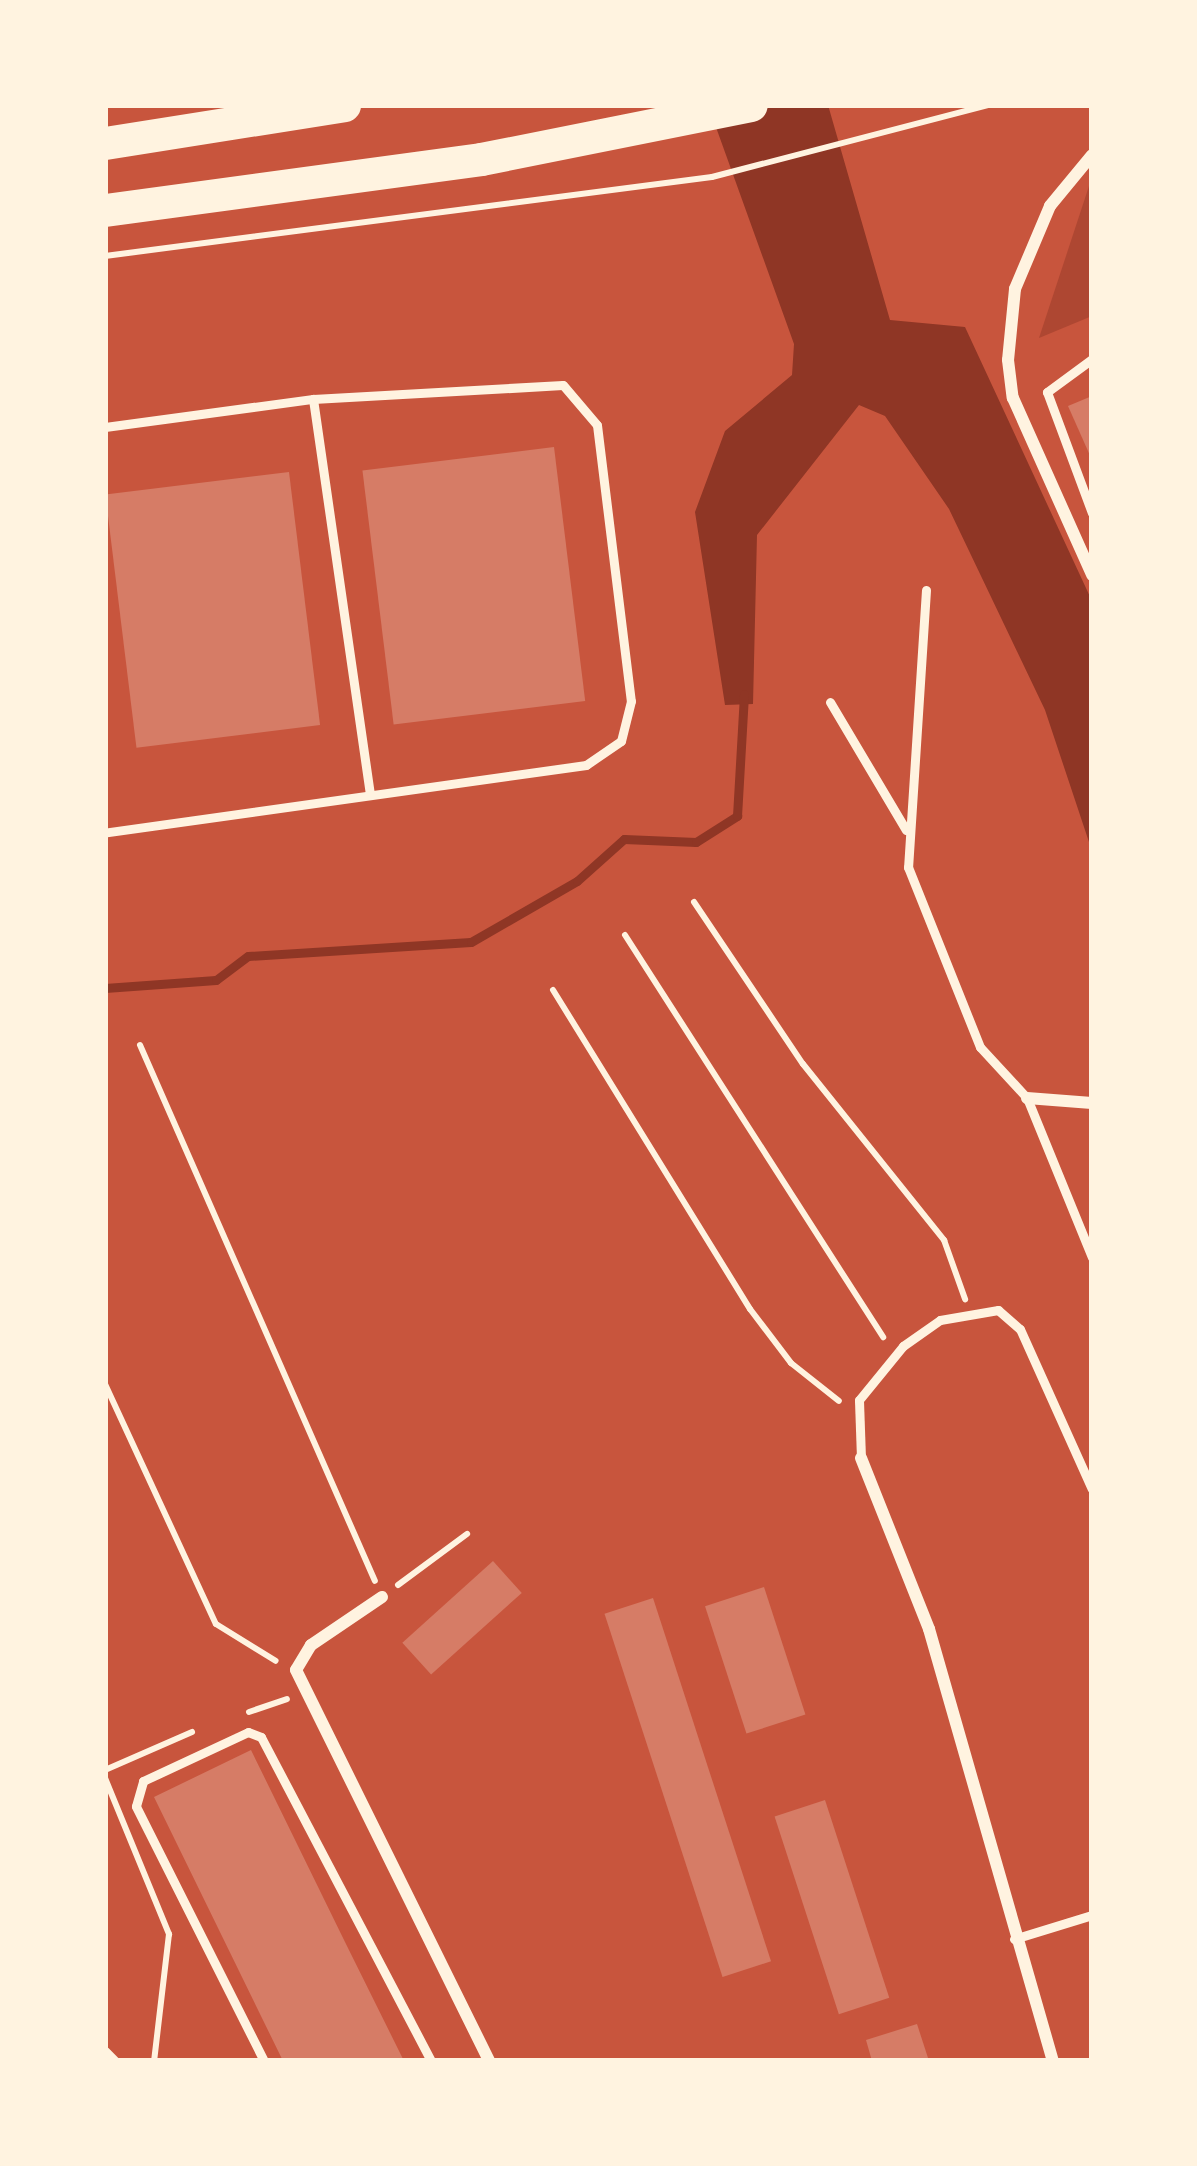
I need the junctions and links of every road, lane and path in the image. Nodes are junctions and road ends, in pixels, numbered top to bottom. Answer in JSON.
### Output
{"nodes":[{"id":1,"x":344,"y":105,"type":"edge"},
{"id":2,"x":751,"y":105,"type":"edge"},
{"id":3,"x":989,"y":105,"type":"edge"},
{"id":4,"x":105,"y":143,"type":"edge"},
{"id":5,"x":1092,"y":155,"type":"edge"},
{"id":6,"x":105,"y":210,"type":"edge"},
{"id":7,"x":105,"y":256,"type":"edge"},
{"id":8,"x":1092,"y":359,"type":"edge"},
{"id":9,"x":313,"y":399,"type":"junction"},
{"id":10,"x":105,"y":427,"type":"edge"},
{"id":11,"x":1092,"y":513,"type":"edge"},
{"id":12,"x":1092,"y":575,"type":"edge"},
{"id":13,"x":926,"y":590,"type":"dead end"},
{"id":14,"x":830,"y":702,"type":"dead end"},
{"id":15,"x":370,"y":795,"type":"junction"},
{"id":16,"x":906,"y":830,"type":"junction"},
{"id":17,"x":105,"y":833,"type":"edge"},
{"id":18,"x":694,"y":902,"type":"dead end"},
{"id":19,"x":625,"y":935,"type":"dead end"},
{"id":20,"x":554,"y":990,"type":"dead end"},
{"id":21,"x":140,"y":1045,"type":"dead end"},
{"id":22,"x":1027,"y":1098,"type":"junction"},
{"id":23,"x":1092,"y":1103,"type":"edge"},
{"id":24,"x":1092,"y":1257,"type":"edge"},
{"id":25,"x":970,"y":1314,"type":"junction"},
{"id":26,"x":895,"y":1355,"type":"junction"},
{"id":27,"x":105,"y":1384,"type":"edge"},
{"id":28,"x":856,"y":1414,"type":"junction"},
{"id":29,"x":861,"y":1458,"type":"joint"},
{"id":30,"x":1092,"y":1489,"type":"edge"},
{"id":31,"x":467,"y":1534,"type":"dead end"},
{"id":32,"x":382,"y":1597,"type":"junction"},
{"id":33,"x":296,"y":1670,"type":"junction"},
{"id":34,"x":105,"y":1778,"type":"edge"},
{"id":35,"x":1092,"y":1915,"type":"edge"},
{"id":36,"x":1014,"y":1940,"type":"junction"},
{"id":37,"x":105,"y":2051,"type":"edge"},
{"id":38,"x":486,"y":2060,"type":"edge"},
{"id":39,"x":116,"y":2061,"type":"edge"},
{"id":40,"x":154,"y":2061,"type":"edge"},
{"id":41,"x":264,"y":2061,"type":"edge"},
{"id":42,"x":431,"y":2061,"type":"edge"},
{"id":43,"x":1053,"y":2061,"type":"edge"}],
"edges":[{"from":1,"to":4,"type":"highway"},
{"from":2,"to":6,"type":"highway"},
{"from":3,"to":7,"type":"path"},
{"from":5,"to":12,"type":"street"},
{"from":8,"to":11,"type":"lane"},
{"from":9,"to":10,"type":"lane"},
{"from":9,"to":15,"type":"lane"},
{"from":9,"to":15,"type":"lane"},
{"from":13,"to":16,"type":"lane"},
{"from":14,"to":16,"type":"lane"},
{"from":15,"to":17,"type":"lane"},
{"from":16,"to":22,"type":"lane"},
{"from":18,"to":25,"type":"path"},
{"from":19,"to":26,"type":"path"},
{"from":20,"to":28,"type":"path"},
{"from":21,"to":32,"type":"path"},
{"from":22,"to":23,"type":"street"},
{"from":22,"to":24,"type":"lane"},
{"from":25,"to":26,"type":"lane"},
{"from":25,"to":30,"type":"lane"},
{"from":26,"to":28,"type":"lane"},
{"from":27,"to":33,"type":"path"},
{"from":28,"to":29,"type":"lane"},
{"from":29,"to":36,"type":"street"},
{"from":31,"to":32,"type":"path"},
{"from":32,"to":33,"type":"street"},
{"from":33,"to":38,"type":"street"},
{"from":34,"to":40,"type":"path"},
{"from":35,"to":36,"type":"lane"},
{"from":36,"to":43,"type":"street"},
{"from":37,"to":39,"type":"lane"},
{"from":41,"to":42,"type":"lane"}]}
